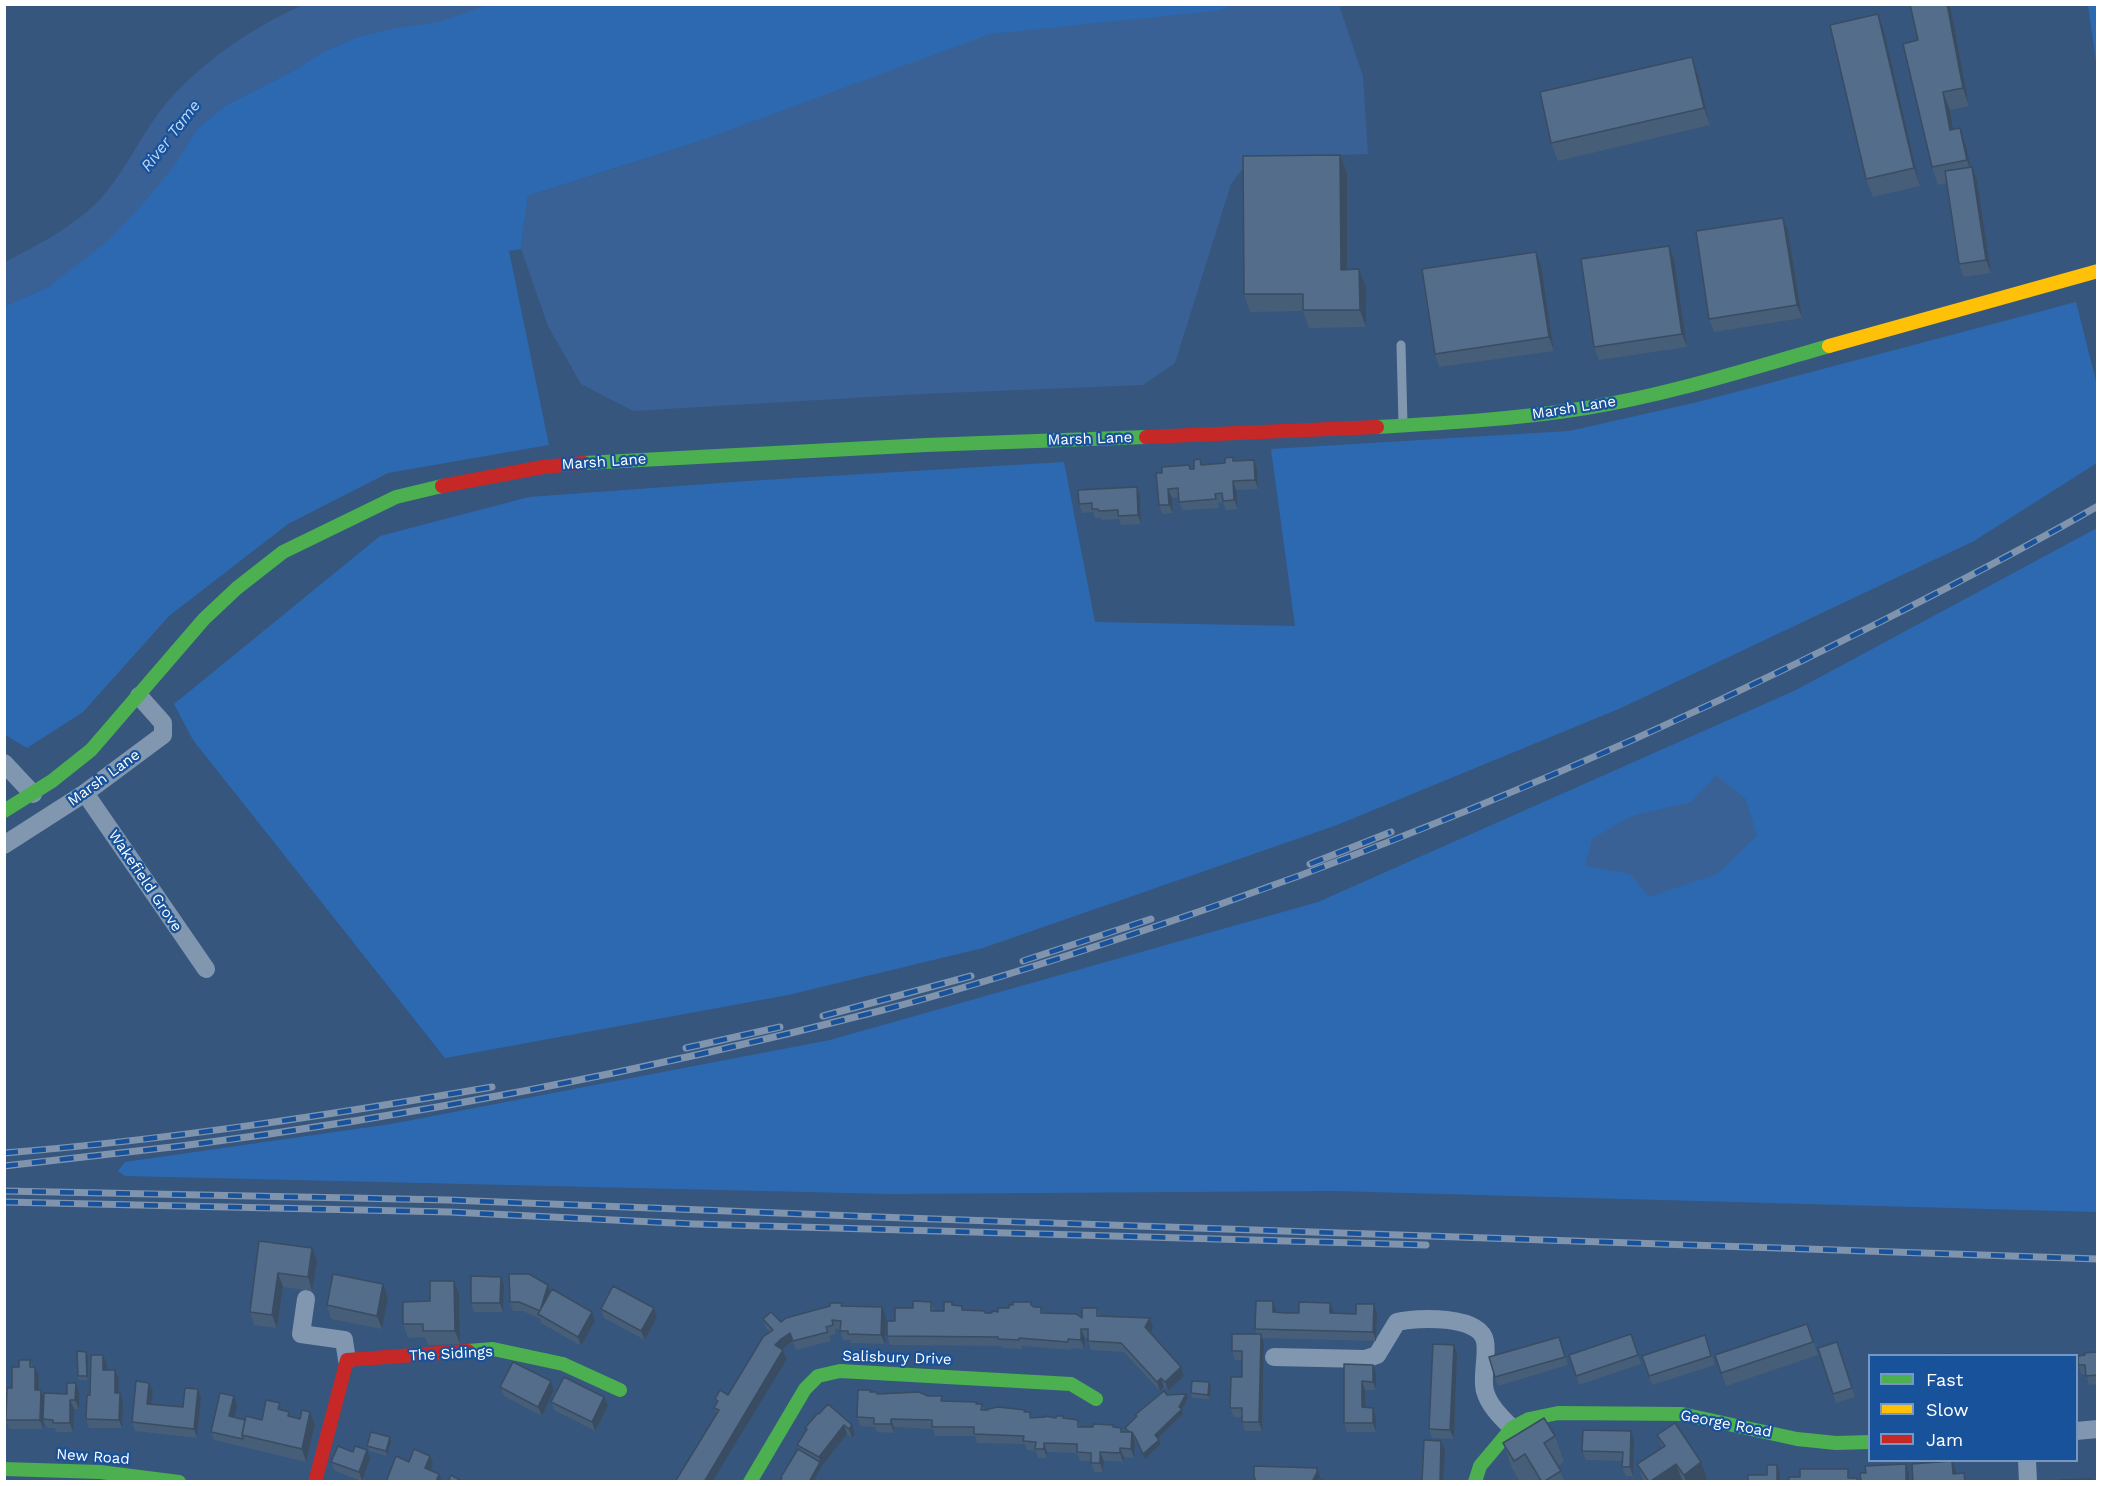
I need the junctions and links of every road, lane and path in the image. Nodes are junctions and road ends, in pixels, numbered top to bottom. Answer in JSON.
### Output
{"nodes":[{"id":1,"x":2097,"y":271,"type":"edge"},
{"id":2,"x":1401,"y":345,"type":"dead end"},
{"id":3,"x":1403,"y":424,"type":"junction"},
{"id":4,"x":139,"y":696,"type":"junction"},
{"id":5,"x":4,"y":763,"type":"edge"},
{"id":6,"x":85,"y":793,"type":"junction"},
{"id":7,"x":33,"y":794,"type":"junction"},
{"id":8,"x":4,"y":811,"type":"edge"},
{"id":9,"x":4,"y":845,"type":"edge"},
{"id":10,"x":206,"y":969,"type":"dead end"},
{"id":11,"x":306,"y":1299,"type":"dead end"},
{"id":12,"x":1274,"y":1358,"type":"dead end"},
{"id":13,"x":347,"y":1360,"type":"junction"},
{"id":14,"x":620,"y":1390,"type":"dead end"},
{"id":15,"x":1096,"y":1399,"type":"dead end"},
{"id":16,"x":1512,"y":1428,"type":"junction"},
{"id":17,"x":2097,"y":1429,"type":"edge"},
{"id":18,"x":2078,"y":1431,"type":"edge"},
{"id":19,"x":1868,"y":1442,"type":"edge"},
{"id":20,"x":2027,"y":1462,"type":"edge"},
{"id":21,"x":4,"y":1469,"type":"edge"},
{"id":22,"x":179,"y":1482,"type":"edge"},
{"id":23,"x":315,"y":1482,"type":"edge"},
{"id":24,"x":750,"y":1482,"type":"edge"},
{"id":25,"x":1474,"y":1482,"type":"edge"},
{"id":26,"x":2028,"y":1482,"type":"edge"}],
"edges":[{"from":1,"to":3,"type":"main road","name":"Marsh Lane"},
{"from":2,"to":3,"type":"lane"},
{"from":3,"to":4,"type":"main road","name":"Marsh Lane"},
{"from":4,"to":6,"type":"street","name":"Marsh Lane"},
{"from":4,"to":7,"type":"main road","name":"Marsh Lane"},
{"from":5,"to":7,"type":"street"},
{"from":6,"to":9,"type":"street","name":"Marsh Lane"},
{"from":6,"to":10,"type":"street","name":"Wakefield Grove"},
{"from":7,"to":8,"type":"main road","name":"Marsh Lane"},
{"from":11,"to":13,"type":"street"},
{"from":12,"to":16,"type":"street"},
{"from":13,"to":14,"type":"main road","name":"The Sidings"},
{"from":13,"to":23,"type":"main road"},
{"from":15,"to":24,"type":"main road","name":"Salisbury Drive"},
{"from":16,"to":19,"type":"main road","name":"George Road"},
{"from":16,"to":25,"type":"main road","name":"George Road"},
{"from":17,"to":18,"type":"street"},
{"from":20,"to":26,"type":"street"},
{"from":21,"to":22,"type":"main road","name":"New Road"}]}
